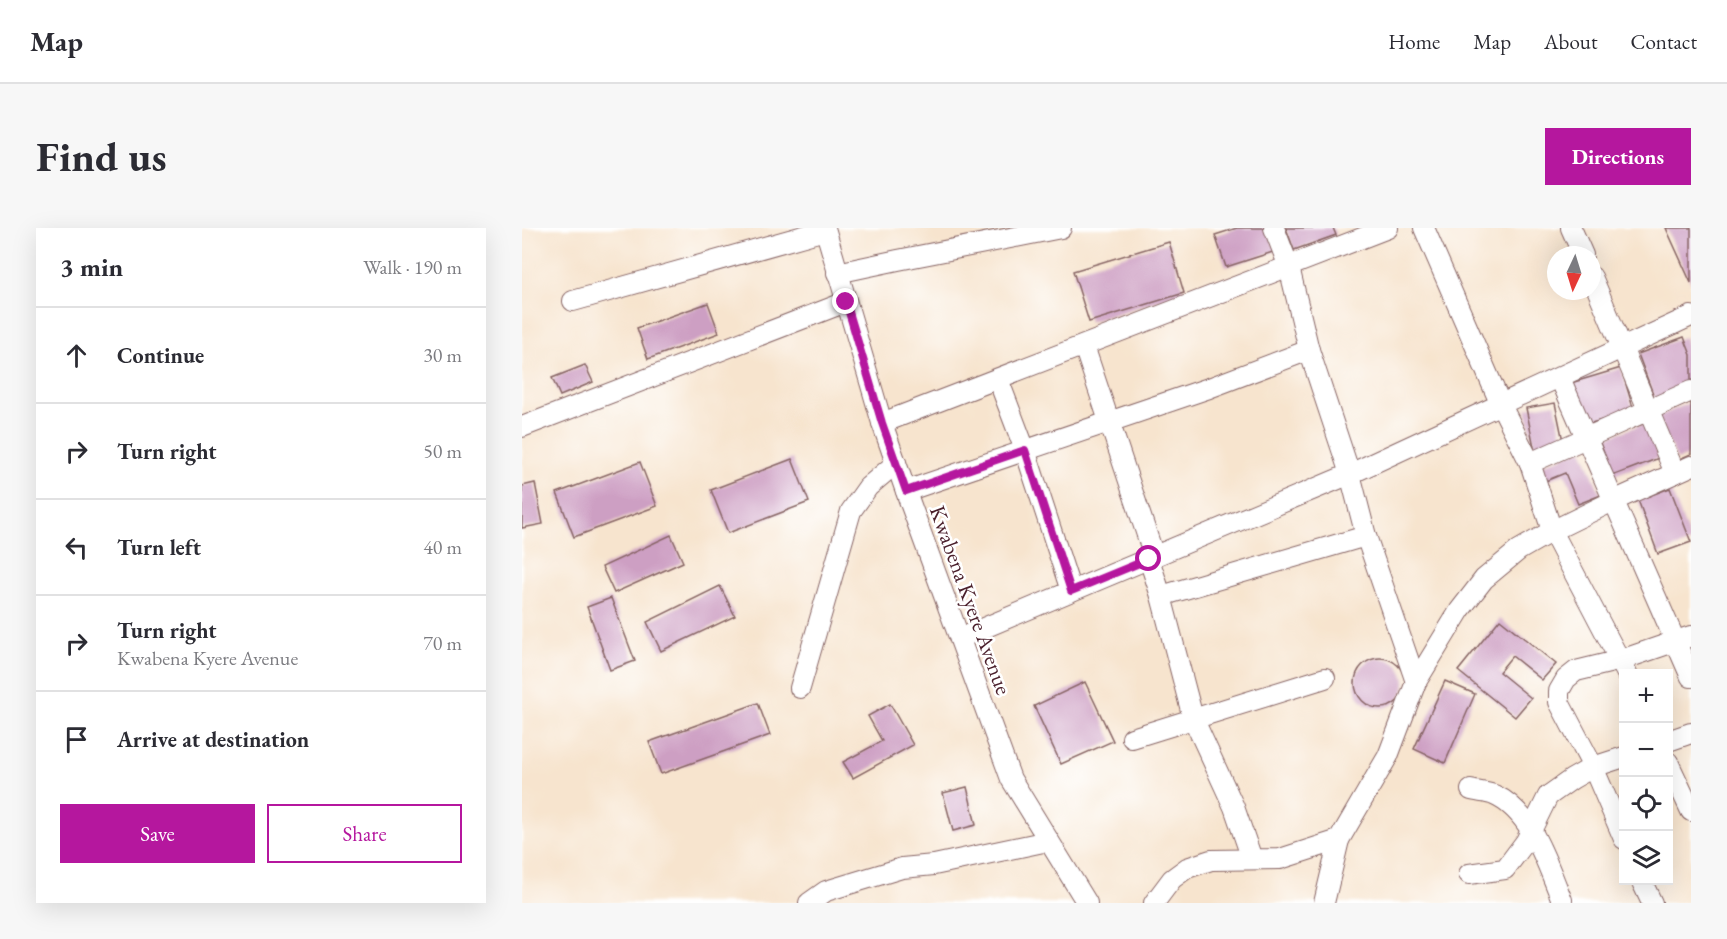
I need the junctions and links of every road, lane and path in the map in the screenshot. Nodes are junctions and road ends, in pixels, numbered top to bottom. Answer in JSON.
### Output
{"nodes":[{"id":1,"x":1061,"y":228,"type":"edge"},
{"id":2,"x":1274,"y":228,"type":"edge"},
{"id":3,"x":1388,"y":228,"type":"edge"},
{"id":4,"x":1424,"y":228,"type":"edge"},
{"id":5,"x":1571,"y":228,"type":"edge"},
{"id":6,"x":825,"y":229,"type":"edge"},
{"id":7,"x":767,"y":237,"type":"edge"},
{"id":8,"x":1578,"y":246,"type":"edge"},
{"id":9,"x":1289,"y":267,"type":"junction"},
{"id":10,"x":837,"y":273,"type":"junction"},
{"id":11,"x":1601,"y":299,"type":"edge"},
{"id":12,"x":573,"y":301,"type":"dead end"},
{"id":13,"x":846,"y":302,"type":"junction"},
{"id":14,"x":1689,"y":324,"type":"edge"},
{"id":15,"x":1084,"y":346,"type":"junction"},
{"id":16,"x":1622,"y":349,"type":"junction"},
{"id":17,"x":1309,"y":350,"type":"junction"},
{"id":18,"x":999,"y":378,"type":"junction"},
{"id":19,"x":1560,"y":378,"type":"junction"},
{"id":20,"x":1691,"y":391,"type":"edge"},
{"id":21,"x":1502,"y":405,"type":"junction"},
{"id":22,"x":1647,"y":410,"type":"junction"},
{"id":23,"x":1110,"y":422,"type":"junction"},
{"id":24,"x":882,"y":423,"type":"junction"},
{"id":25,"x":522,"y":427,"type":"edge"},
{"id":26,"x":1586,"y":437,"type":"junction"},
{"id":27,"x":1025,"y":450,"type":"junction"},
{"id":28,"x":896,"y":463,"type":"junction"},
{"id":29,"x":1530,"y":463,"type":"junction"},
{"id":30,"x":1683,"y":469,"type":"edge"},
{"id":31,"x":1350,"y":474,"type":"junction"},
{"id":32,"x":906,"y":491,"type":"junction"},
{"id":33,"x":1613,"y":501,"type":"junction"},
{"id":34,"x":1552,"y":531,"type":"junction"},
{"id":35,"x":1366,"y":536,"type":"junction"},
{"id":36,"x":1151,"y":557,"type":"junction"},
{"id":37,"x":1071,"y":591,"type":"junction"},
{"id":38,"x":1161,"y":596,"type":"junction"},
{"id":39,"x":960,"y":638,"type":"junction"},
{"id":40,"x":1683,"y":639,"type":"edge"},
{"id":41,"x":1624,"y":667,"type":"edge"},
{"id":42,"x":1325,"y":678,"type":"dead end"},
{"id":43,"x":1691,"y":678,"type":"edge"},
{"id":44,"x":1416,"y":682,"type":"junction"},
{"id":45,"x":800,"y":687,"type":"dead end"},
{"id":46,"x":1193,"y":718,"type":"junction"},
{"id":47,"x":1691,"y":734,"type":"edge"},
{"id":48,"x":1132,"y":738,"type":"dead end"},
{"id":49,"x":1673,"y":739,"type":"edge"},
{"id":50,"x":1619,"y":757,"type":"edge"},
{"id":51,"x":1593,"y":767,"type":"junction"},
{"id":52,"x":1673,"y":773,"type":"edge"},
{"id":53,"x":1471,"y":790,"type":"dead end"},
{"id":54,"x":1691,"y":812,"type":"edge"},
{"id":55,"x":1531,"y":830,"type":"junction"},
{"id":56,"x":1620,"y":831,"type":"edge"},
{"id":57,"x":1339,"y":840,"type":"junction"},
{"id":58,"x":1048,"y":841,"type":"junction"},
{"id":59,"x":1252,"y":859,"type":"junction"},
{"id":60,"x":1469,"y":874,"type":"dead end"},
{"id":61,"x":1643,"y":885,"type":"edge"},
{"id":62,"x":1562,"y":900,"type":"dead end"},
{"id":63,"x":809,"y":903,"type":"edge"},
{"id":64,"x":1087,"y":903,"type":"edge"},
{"id":65,"x":1154,"y":903,"type":"edge"},
{"id":66,"x":1324,"y":903,"type":"edge"},
{"id":67,"x":1652,"y":903,"type":"edge"}],
"edges":[{"from":1,"to":10,"type":"street"},
{"from":2,"to":9,"type":"street"},
{"from":3,"to":9,"type":"street"},
{"from":4,"to":21,"type":"street"},
{"from":5,"to":8,"type":"street"},
{"from":6,"to":7,"type":"street"},
{"from":6,"to":10,"type":"street","name":"Kwabena Kyere Avenue"},
{"from":7,"to":12,"type":"street"},
{"from":9,"to":15,"type":"street"},
{"from":9,"to":17,"type":"street"},
{"from":10,"to":13,"type":"street","name":"Kwabena Kyere Avenue"},
{"from":11,"to":16,"type":"street"},
{"from":13,"to":24,"type":"street","name":"Kwabena Kyere Avenue"},
{"from":13,"to":25,"type":"street"},
{"from":14,"to":16,"type":"street"},
{"from":15,"to":18,"type":"street"},
{"from":15,"to":23,"type":"street"},
{"from":16,"to":19,"type":"street"},
{"from":16,"to":22,"type":"street"},
{"from":17,"to":23,"type":"street"},
{"from":17,"to":31,"type":"street"},
{"from":18,"to":24,"type":"street"},
{"from":18,"to":27,"type":"street"},
{"from":19,"to":21,"type":"street"},
{"from":19,"to":26,"type":"street"},
{"from":20,"to":22,"type":"street"},
{"from":21,"to":29,"type":"street"},
{"from":21,"to":31,"type":"street"},
{"from":22,"to":26,"type":"street"},
{"from":22,"to":30,"type":"street"},
{"from":23,"to":27,"type":"street"},
{"from":23,"to":36,"type":"street"},
{"from":24,"to":28,"type":"street","name":"Kwabena Kyere Avenue"},
{"from":26,"to":29,"type":"street"},
{"from":26,"to":33,"type":"street"},
{"from":27,"to":32,"type":"street"},
{"from":27,"to":37,"type":"street"},
{"from":28,"to":32,"type":"street","name":"Kwabena Kyere Avenue"},
{"from":28,"to":45,"type":"street"},
{"from":29,"to":34,"type":"street"},
{"from":30,"to":33,"type":"street"},
{"from":31,"to":35,"type":"street"},
{"from":31,"to":36,"type":"street"},
{"from":32,"to":39,"type":"street","name":"Kwabena Kyere Avenue"},
{"from":33,"to":34,"type":"street"},
{"from":33,"to":40,"type":"street"},
{"from":34,"to":41,"type":"street"},
{"from":34,"to":44,"type":"street"},
{"from":35,"to":38,"type":"street"},
{"from":35,"to":44,"type":"street"},
{"from":36,"to":37,"type":"street"},
{"from":36,"to":38,"type":"street"},
{"from":37,"to":39,"type":"street"},
{"from":38,"to":46,"type":"street"},
{"from":39,"to":58,"type":"street","name":"Kwabena Kyere Avenue"},
{"from":40,"to":41,"type":"street"},
{"from":40,"to":43,"type":"street"},
{"from":41,"to":51,"type":"street"},
{"from":42,"to":46,"type":"street"},
{"from":44,"to":57,"type":"street"},
{"from":46,"to":48,"type":"street"},
{"from":46,"to":59,"type":"street"},
{"from":47,"to":49,"type":"street"},
{"from":50,"to":51,"type":"street"},
{"from":51,"to":55,"type":"street"},
{"from":51,"to":56,"type":"street"},
{"from":52,"to":54,"type":"street"},
{"from":53,"to":55,"type":"street"},
{"from":55,"to":60,"type":"street"},
{"from":55,"to":62,"type":"street"},
{"from":57,"to":59,"type":"street"},
{"from":57,"to":66,"type":"street"},
{"from":58,"to":63,"type":"street"},
{"from":58,"to":64,"type":"street","name":"Kwabena Kyere Avenue"},
{"from":59,"to":65,"type":"street"},
{"from":61,"to":67,"type":"street"}]}
